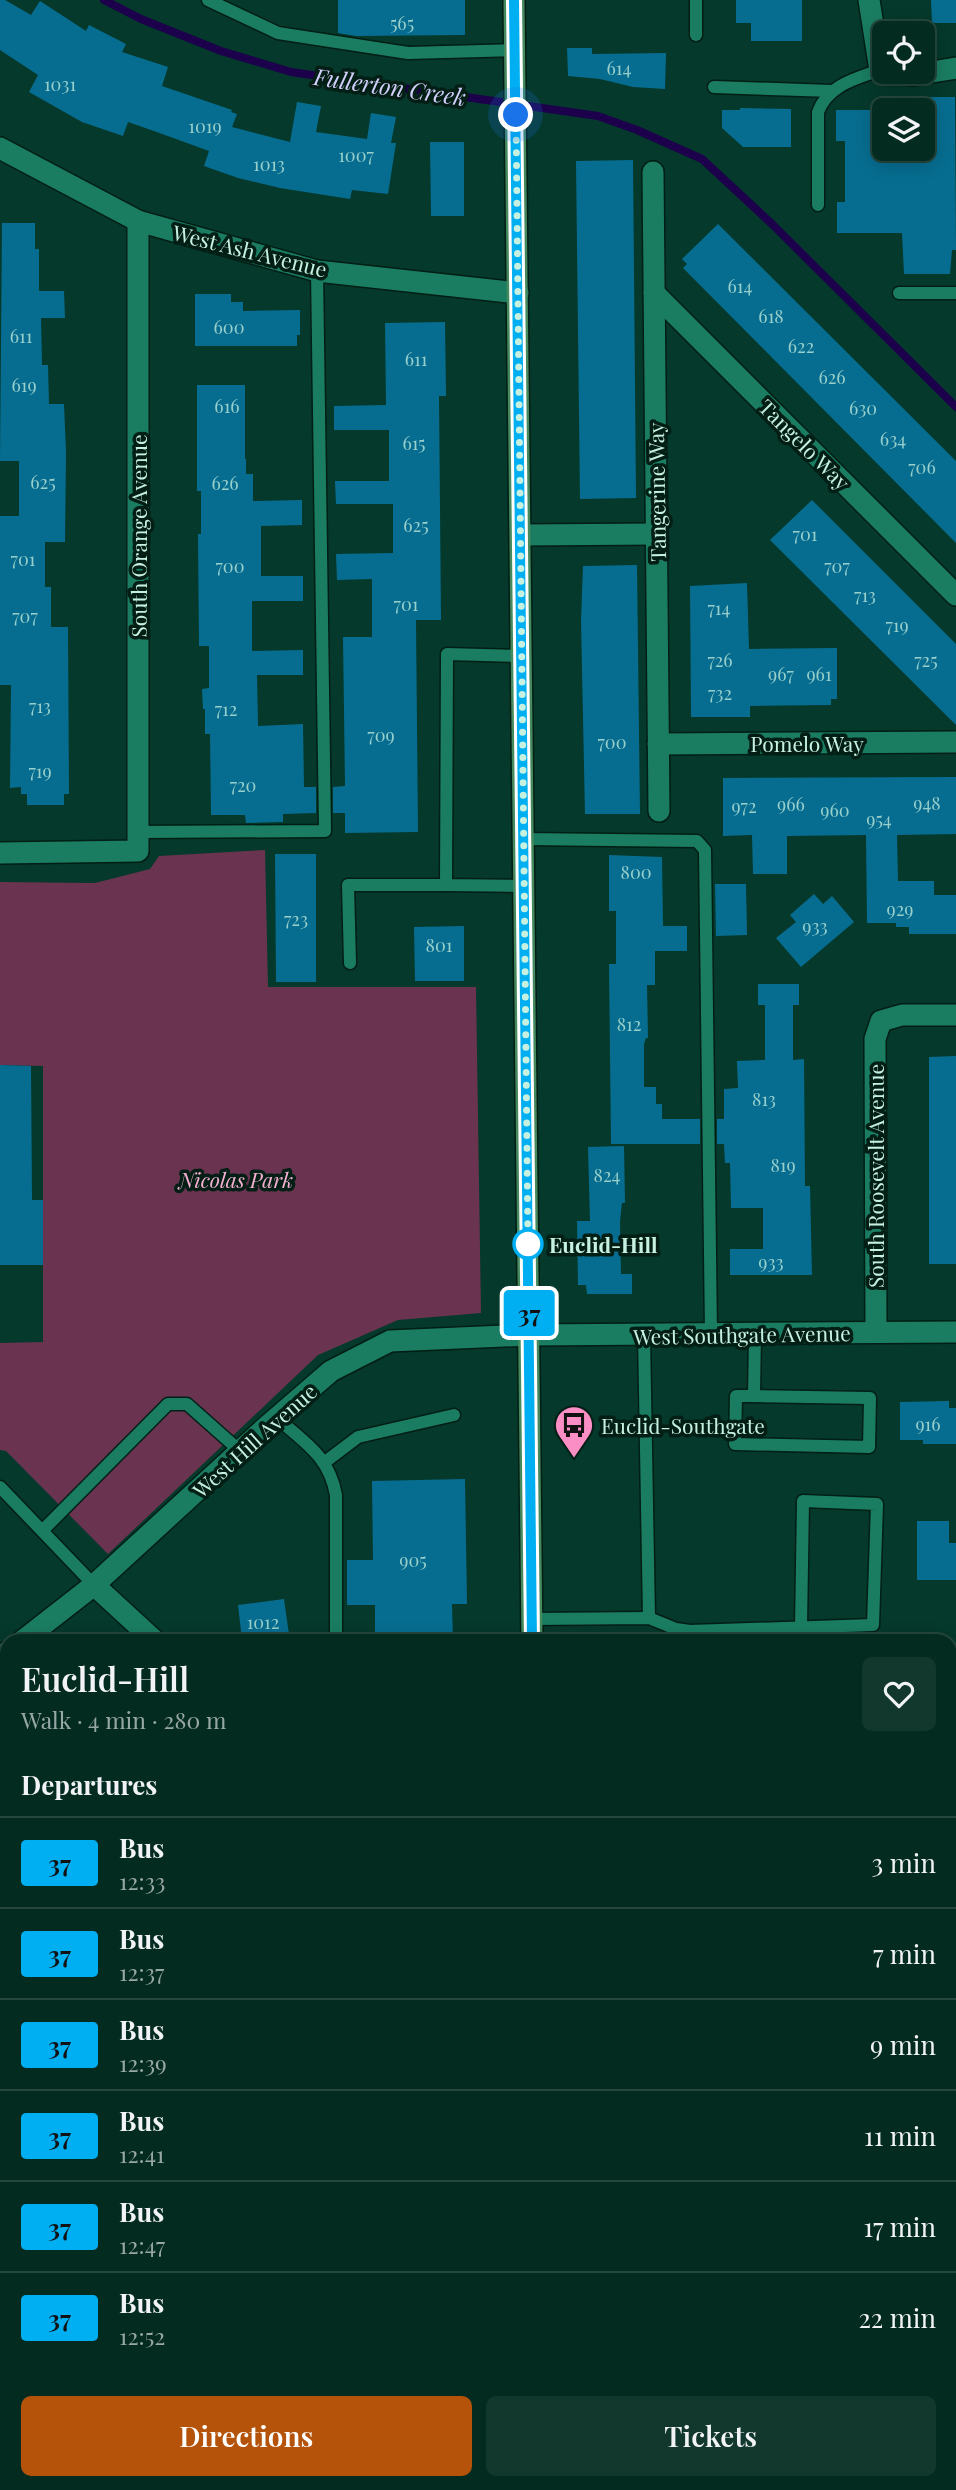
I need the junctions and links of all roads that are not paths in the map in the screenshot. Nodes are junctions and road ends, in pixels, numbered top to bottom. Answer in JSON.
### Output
{"nodes":[{"id":1,"x":208,"y":0,"type":"edge"},
{"id":2,"x":514,"y":0,"type":"edge"},
{"id":3,"x":696,"y":0,"type":"edge"},
{"id":4,"x":869,"y":0,"type":"edge"},
{"id":5,"x":874,"y":21,"type":"edge"},
{"id":6,"x":696,"y":35,"type":"dead end"},
{"id":7,"x":515,"y":50,"type":"junction"},
{"id":8,"x":956,"y":68,"type":"edge"},
{"id":9,"x":935,"y":71,"type":"edge"},
{"id":10,"x":872,"y":75,"type":"edge"},
{"id":11,"x":714,"y":87,"type":"dead end"},
{"id":12,"x":832,"y":91,"type":"junction"},
{"id":13,"x":0,"y":148,"type":"edge"},
{"id":14,"x":653,"y":172,"type":"dead end"},
{"id":15,"x":818,"y":205,"type":"dead end"},
{"id":16,"x":138,"y":221,"type":"junction"},
{"id":17,"x":317,"y":271,"type":"junction"},
{"id":18,"x":518,"y":293,"type":"junction"},
{"id":19,"x":654,"y":293,"type":"junction"},
{"id":20,"x":899,"y":293,"type":"dead end"},
{"id":21,"x":956,"y":293,"type":"edge"},
{"id":22,"x":656,"y":534,"type":"junction"},
{"id":23,"x":521,"y":535,"type":"junction"},
{"id":24,"x":956,"y":595,"type":"edge"},
{"id":25,"x":522,"y":656,"type":"junction"},
{"id":26,"x":956,"y":742,"type":"edge"},
{"id":27,"x":658,"y":744,"type":"junction"},
{"id":28,"x":659,"y":811,"type":"dead end"},
{"id":29,"x":524,"y":839,"type":"junction"},
{"id":30,"x":138,"y":841,"type":"junction"},
{"id":31,"x":0,"y":853,"type":"edge"},
{"id":32,"x":446,"y":885,"type":"junction"},
{"id":33,"x":524,"y":886,"type":"junction"},
{"id":34,"x":349,"y":963,"type":"dead end"},
{"id":35,"x":956,"y":1015,"type":"edge"},
{"id":36,"x":876,"y":1332,"type":"junction"},
{"id":37,"x":956,"y":1332,"type":"edge"},
{"id":38,"x":711,"y":1334,"type":"junction"},
{"id":39,"x":755,"y":1334,"type":"junction"},
{"id":40,"x":529,"y":1335,"type":"junction"},
{"id":41,"x":643,"y":1335,"type":"junction"},
{"id":42,"x":754,"y":1396,"type":"junction"},
{"id":43,"x":454,"y":1415,"type":"dead end"},
{"id":44,"x":277,"y":1418,"type":"junction"},
{"id":45,"x":240,"y":1451,"type":"junction"},
{"id":46,"x":325,"y":1462,"type":"junction"},
{"id":47,"x":0,"y":1487,"type":"edge"},
{"id":48,"x":43,"y":1530,"type":"junction"},
{"id":49,"x":94,"y":1585,"type":"junction"},
{"id":50,"x":649,"y":1618,"type":"junction"},
{"id":51,"x":532,"y":1619,"type":"junction"},
{"id":52,"x":802,"y":1627,"type":"junction"},
{"id":53,"x":31,"y":1634,"type":"edge"},
{"id":54,"x":147,"y":1634,"type":"edge"},
{"id":55,"x":336,"y":1634,"type":"edge"},
{"id":56,"x":532,"y":1634,"type":"edge"}],
"edges":[{"from":1,"to":7,"type":"lane"},
{"from":2,"to":7,"type":"main road"},
{"from":3,"to":6,"type":"lane"},
{"from":4,"to":5,"type":"street"},
{"from":7,"to":18,"type":"main road"},
{"from":8,"to":9,"type":"street"},
{"from":10,"to":12,"type":"lane"},
{"from":11,"to":12,"type":"lane"},
{"from":12,"to":15,"type":"lane"},
{"from":13,"to":16,"type":"street","name":"West Ash Avenue"},
{"from":14,"to":19,"type":"street","name":"Tangerine Way"},
{"from":16,"to":17,"type":"street","name":"West Ash Avenue"},
{"from":16,"to":30,"type":"street","name":"South Orange Avenue"},
{"from":17,"to":18,"type":"street","name":"West Ash Avenue"},
{"from":17,"to":30,"type":"lane"},
{"from":18,"to":23,"type":"main road"},
{"from":19,"to":22,"type":"street","name":"Tangerine Way"},
{"from":19,"to":24,"type":"street","name":"Tangelo Way"},
{"from":20,"to":21,"type":"lane"},
{"from":22,"to":23,"type":"street"},
{"from":22,"to":27,"type":"street","name":"Tangerine Way"},
{"from":23,"to":25,"type":"main road"},
{"from":25,"to":29,"type":"main road"},
{"from":25,"to":32,"type":"lane"},
{"from":26,"to":27,"type":"street","name":"Pomelo Way"},
{"from":27,"to":28,"type":"street","name":"Tangerine Way"},
{"from":29,"to":33,"type":"main road"},
{"from":29,"to":38,"type":"lane"},
{"from":30,"to":31,"type":"street"},
{"from":32,"to":33,"type":"lane"},
{"from":32,"to":34,"type":"lane"},
{"from":33,"to":40,"type":"main road"},
{"from":35,"to":36,"type":"street","name":"South Roosevelt Avenue"},
{"from":36,"to":37,"type":"street","name":"West Southgate Avenue"},
{"from":36,"to":39,"type":"street","name":"West Southgate Avenue"},
{"from":38,"to":39,"type":"street","name":"West Southgate Avenue"},
{"from":38,"to":41,"type":"street","name":"West Southgate Avenue"},
{"from":39,"to":42,"type":"lane"},
{"from":40,"to":41,"type":"street","name":"West Southgate Avenue"},
{"from":40,"to":44,"type":"street","name":"West Hill Avenue"},
{"from":40,"to":51,"type":"main road"},
{"from":41,"to":50,"type":"lane"},
{"from":42,"to":42,"type":"lane"},
{"from":43,"to":46,"type":"lane"},
{"from":44,"to":45,"type":"street","name":"West Hill Avenue"},
{"from":44,"to":46,"type":"lane"},
{"from":45,"to":48,"type":"lane"},
{"from":45,"to":49,"type":"street","name":"West Hill Avenue"},
{"from":46,"to":55,"type":"lane"},
{"from":47,"to":48,"type":"lane"},
{"from":48,"to":49,"type":"lane"},
{"from":49,"to":53,"type":"street","name":"West Hill Avenue"},
{"from":49,"to":54,"type":"street"},
{"from":50,"to":51,"type":"lane"},
{"from":50,"to":52,"type":"lane"},
{"from":51,"to":56,"type":"main road"},
{"from":52,"to":52,"type":"lane"}]}
